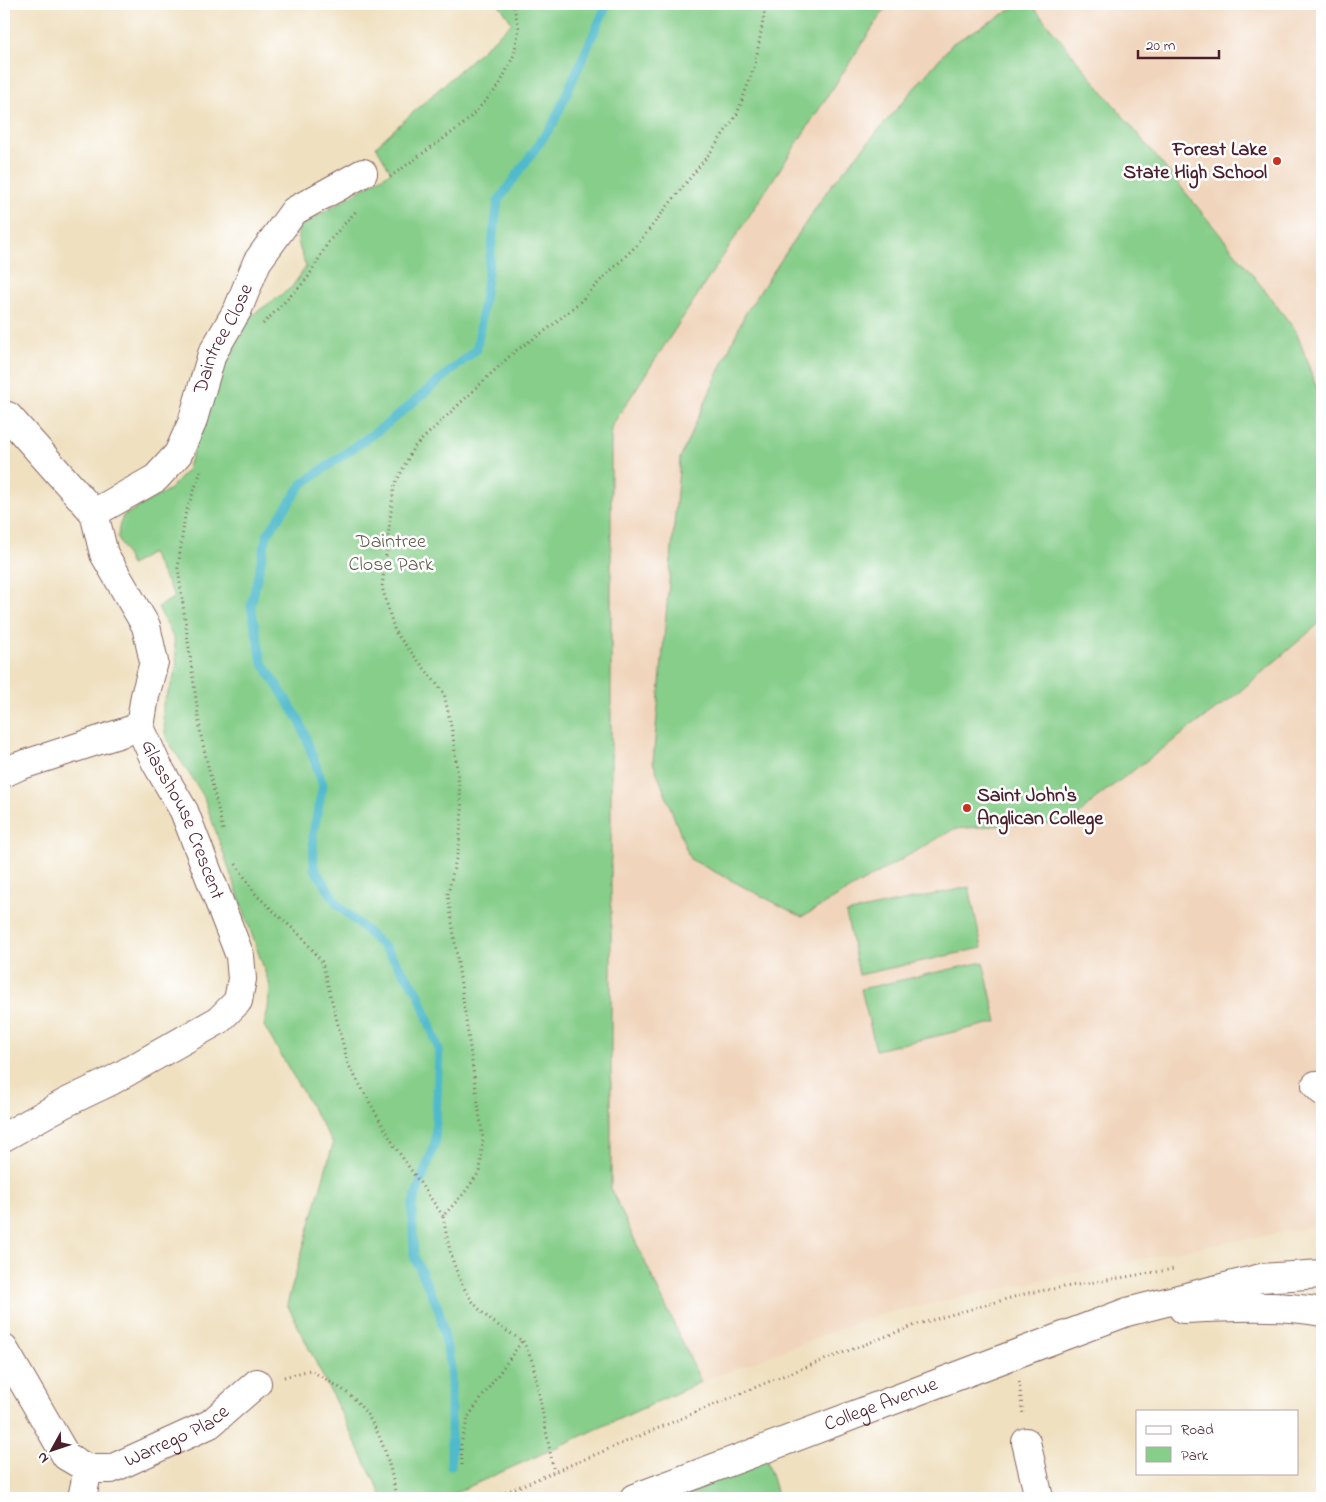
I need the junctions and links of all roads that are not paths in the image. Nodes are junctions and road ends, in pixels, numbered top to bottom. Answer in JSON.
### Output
{"nodes":[{"id":1,"x":374,"y":177,"type":"road end"},
{"id":2,"x":4,"y":415,"type":"edge"},
{"id":3,"x":94,"y":513,"type":"junction"},
{"id":4,"x":140,"y":727,"type":"junction"},
{"id":5,"x":4,"y":773,"type":"edge"},
{"id":6,"x":1322,"y":1085,"type":"edge"},
{"id":7,"x":1322,"y":1091,"type":"edge"},
{"id":8,"x":4,"y":1137,"type":"edge"},
{"id":9,"x":1322,"y":1274,"type":"edge"},
{"id":10,"x":1127,"y":1312,"type":"junction"},
{"id":11,"x":1322,"y":1312,"type":"edge"},
{"id":12,"x":4,"y":1349,"type":"edge"},
{"id":13,"x":257,"y":1383,"type":"road end"},
{"id":14,"x":1026,"y":1442,"type":"dead end"},
{"id":15,"x":88,"y":1469,"type":"junction"},
{"id":16,"x":82,"y":1498,"type":"edge"},
{"id":17,"x":634,"y":1498,"type":"edge"},
{"id":18,"x":1039,"y":1498,"type":"edge"}],
"edges":[{"from":1,"to":3,"type":"street","name":"Daintree Close"},
{"from":2,"to":3,"type":"street","name":"Glasshouse Crescent"},
{"from":3,"to":4,"type":"street","name":"Glasshouse Crescent"},
{"from":4,"to":5,"type":"street"},
{"from":4,"to":8,"type":"street","name":"Glasshouse Crescent"},
{"from":6,"to":7,"type":"street"},
{"from":9,"to":10,"type":"street","name":"College Avenue"},
{"from":10,"to":11,"type":"street","name":"College Avenue"},
{"from":10,"to":17,"type":"street","name":"College Avenue"},
{"from":12,"to":15,"type":"street"},
{"from":13,"to":15,"type":"street","name":"Warrego Place"},
{"from":14,"to":18,"type":"street"},
{"from":15,"to":16,"type":"street"}]}
